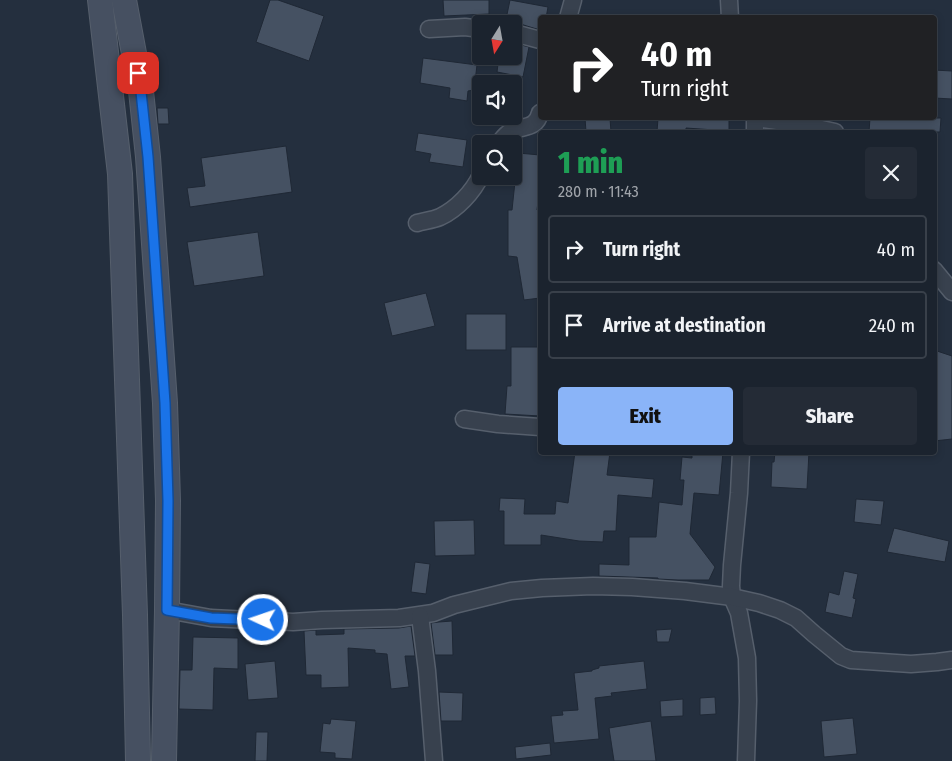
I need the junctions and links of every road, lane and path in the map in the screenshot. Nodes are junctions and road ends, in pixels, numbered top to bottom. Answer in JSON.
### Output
{"nodes":[{"id":1,"x":100,"y":0,"type":"edge"},
{"id":2,"x":124,"y":0,"type":"edge"},
{"id":3,"x":573,"y":0,"type":"edge"},
{"id":4,"x":729,"y":0,"type":"edge"},
{"id":5,"x":569,"y":15,"type":"edge"},
{"id":6,"x":730,"y":15,"type":"edge"},
{"id":7,"x":472,"y":28,"type":"edge"},
{"id":8,"x":429,"y":30,"type":"dead end"},
{"id":9,"x":522,"y":35,"type":"edge"},
{"id":10,"x":538,"y":39,"type":"edge"},
{"id":11,"x":538,"y":120,"type":"edge"},
{"id":12,"x":770,"y":120,"type":"edge"},
{"id":13,"x":826,"y":130,"type":"edge"},
{"id":14,"x":506,"y":135,"type":"edge"},
{"id":15,"x":475,"y":185,"type":"edge"},
{"id":16,"x":417,"y":223,"type":"dead end"},
{"id":17,"x":937,"y":274,"type":"edge"},
{"id":18,"x":952,"y":292,"type":"edge"},
{"id":19,"x":464,"y":419,"type":"dead end"},
{"id":20,"x":538,"y":426,"type":"edge"},
{"id":21,"x":741,"y":455,"type":"edge"},
{"id":22,"x":732,"y":597,"type":"junction"},
{"id":23,"x":167,"y":610,"type":"junction"},
{"id":24,"x":420,"y":616,"type":"junction"},
{"id":25,"x":952,"y":660,"type":"edge"},
{"id":26,"x":138,"y":761,"type":"edge"},
{"id":27,"x":164,"y":761,"type":"edge"},
{"id":28,"x":434,"y":761,"type":"edge"},
{"id":29,"x":746,"y":761,"type":"edge"}],
"edges":[{"from":1,"to":26,"type":"main road"},
{"from":2,"to":23,"type":"main road"},
{"from":3,"to":5,"type":"street"},
{"from":4,"to":6,"type":"street"},
{"from":7,"to":8,"type":"street"},
{"from":9,"to":10,"type":"street"},
{"from":11,"to":14,"type":"street"},
{"from":12,"to":13,"type":"street"},
{"from":15,"to":16,"type":"street"},
{"from":17,"to":18,"type":"street"},
{"from":19,"to":20,"type":"street"},
{"from":21,"to":22,"type":"street"},
{"from":22,"to":24,"type":"street"},
{"from":22,"to":25,"type":"street"},
{"from":22,"to":29,"type":"street"},
{"from":23,"to":24,"type":"street"},
{"from":23,"to":27,"type":"main road"},
{"from":24,"to":28,"type":"street"}]}
